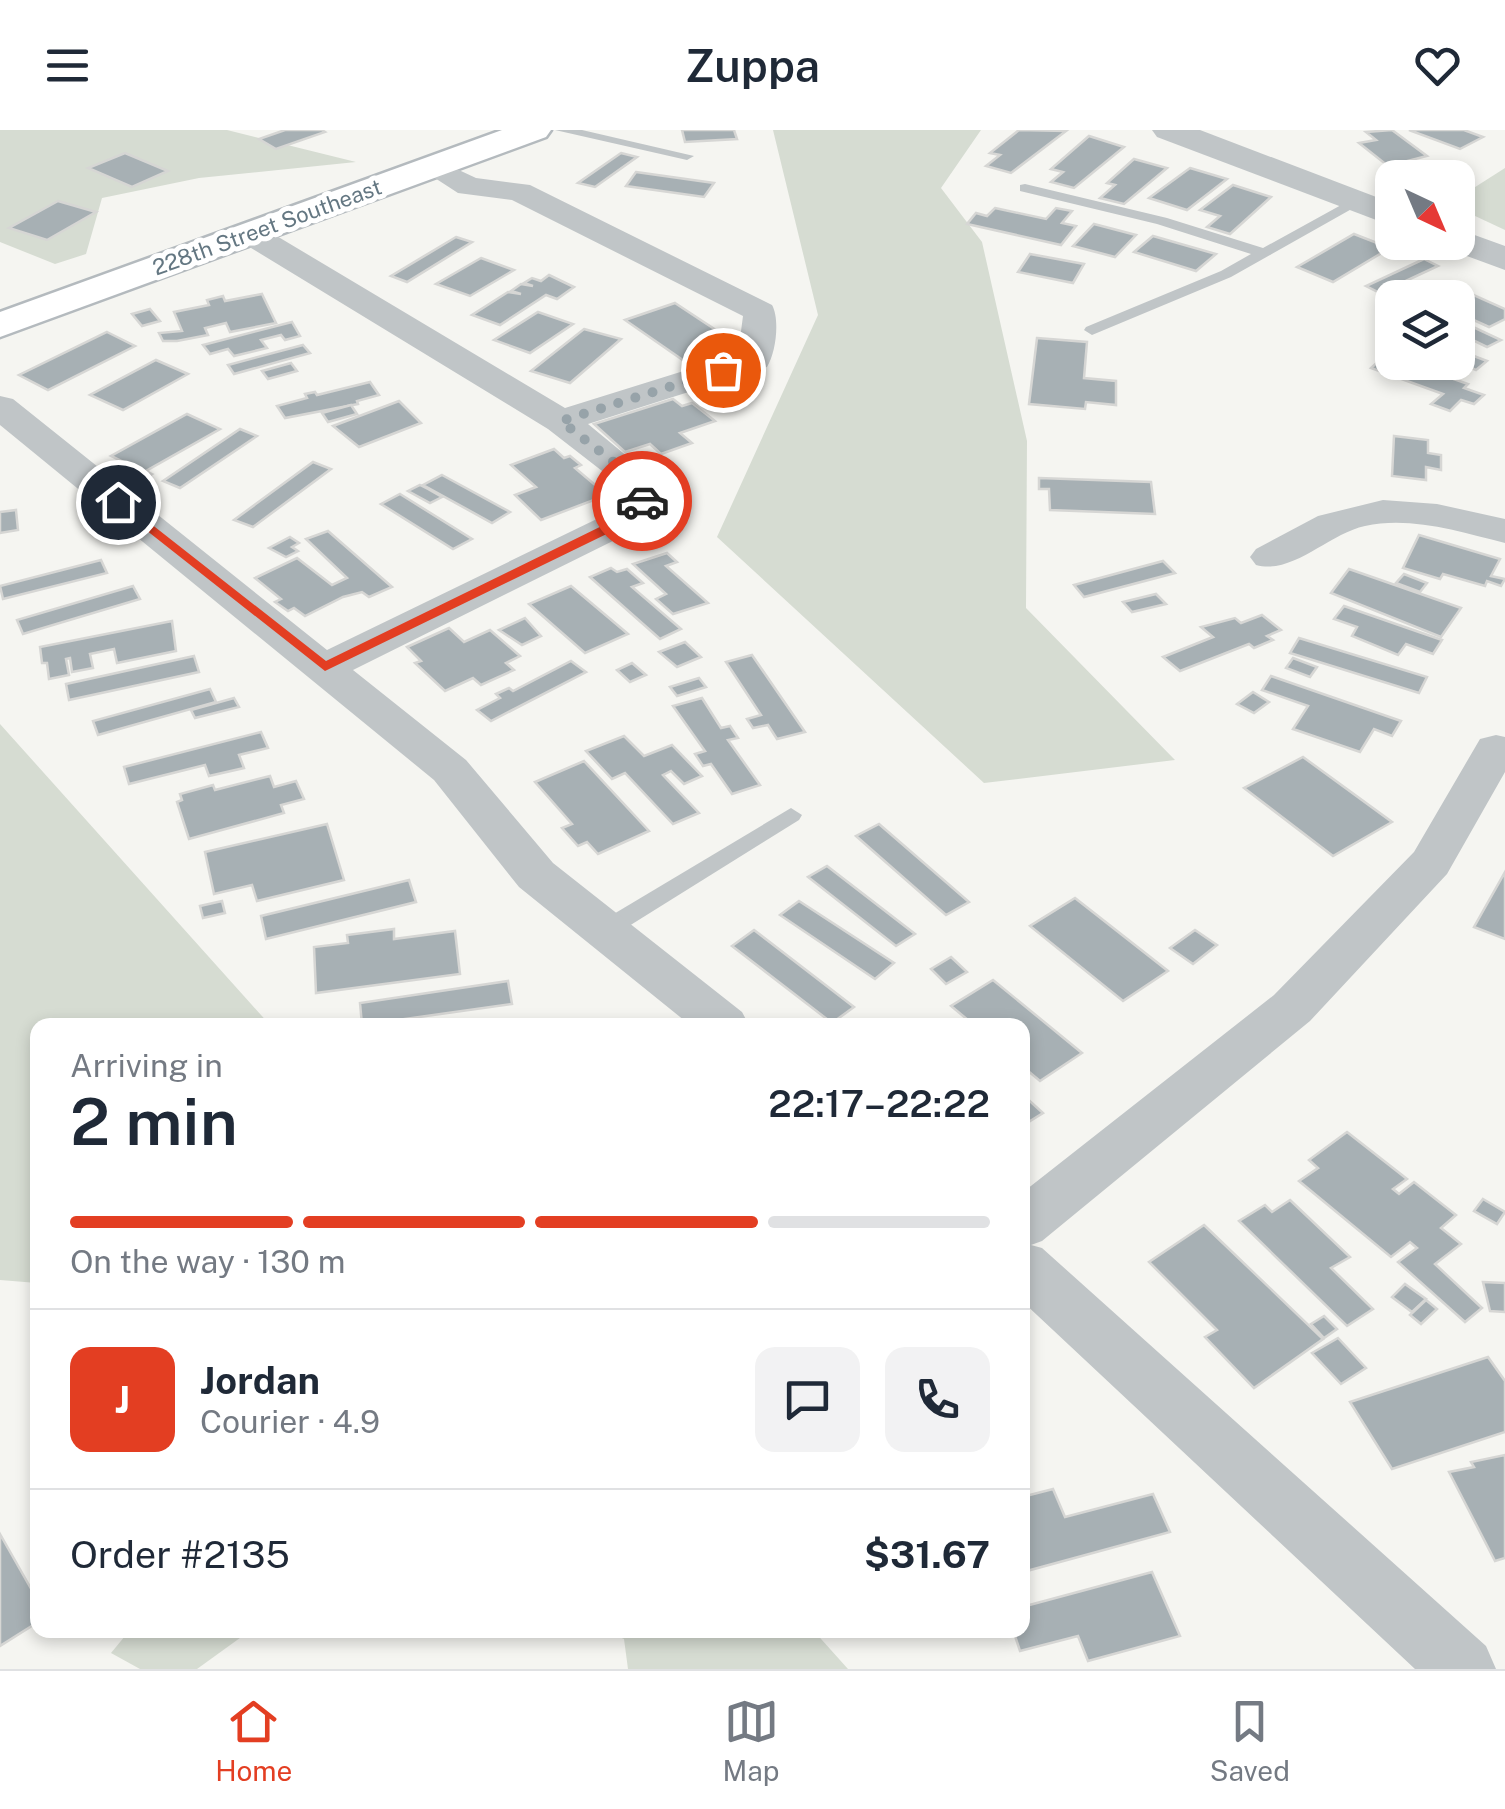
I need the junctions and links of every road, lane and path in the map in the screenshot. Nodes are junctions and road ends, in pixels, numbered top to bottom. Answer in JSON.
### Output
{"nodes":[{"id":1,"x":534,"y":130,"type":"edge"},
{"id":2,"x":562,"y":130,"type":"edge"},
{"id":3,"x":1170,"y":130,"type":"edge"},
{"id":4,"x":686,"y":156,"type":"dead end"},
{"id":5,"x":433,"y":167,"type":"junction"},
{"id":6,"x":1026,"y":188,"type":"dead end"},
{"id":7,"x":1358,"y":202,"type":"junction"},
{"id":8,"x":1375,"y":208,"type":"edge"},
{"id":9,"x":249,"y":233,"type":"junction"},
{"id":10,"x":1475,"y":247,"type":"edge"},
{"id":11,"x":1264,"y":253,"type":"junction"},
{"id":12,"x":1505,"y":258,"type":"edge"},
{"id":13,"x":0,"y":325,"type":"edge"},
{"id":14,"x":1092,"y":330,"type":"dead end"},
{"id":15,"x":0,"y":407,"type":"edge"},
{"id":16,"x":561,"y":421,"type":"junction"},
{"id":17,"x":1505,"y":531,"type":"edge"},
{"id":18,"x":1270,"y":557,"type":"dead end"},
{"id":19,"x":325,"y":667,"type":"junction"},
{"id":20,"x":1502,"y":743,"type":"edge"},
{"id":21,"x":791,"y":815,"type":"dead end"},
{"id":22,"x":606,"y":930,"type":"junction"},
{"id":23,"x":715,"y":1018,"type":"edge"},
{"id":24,"x":1030,"y":1219,"type":"edge"},
{"id":25,"x":1030,"y":1272,"type":"edge"},
{"id":26,"x":1462,"y":1669,"type":"edge"}],
"edges":[{"from":1,"to":5,"type":"main road","name":"228th Street Southeast"},
{"from":2,"to":4,"type":"lane"},
{"from":3,"to":7,"type":"street"},
{"from":5,"to":9,"type":"main road","name":"228th Street Southeast"},
{"from":5,"to":16,"type":"street"},
{"from":6,"to":11,"type":"lane"},
{"from":7,"to":8,"type":"street"},
{"from":7,"to":11,"type":"lane"},
{"from":9,"to":13,"type":"main road","name":"228th Street Southeast"},
{"from":9,"to":16,"type":"street"},
{"from":10,"to":12,"type":"street"},
{"from":11,"to":14,"type":"lane"},
{"from":15,"to":19,"type":"street"},
{"from":16,"to":19,"type":"street"},
{"from":17,"to":18,"type":"street"},
{"from":19,"to":22,"type":"street"},
{"from":20,"to":24,"type":"street"},
{"from":21,"to":22,"type":"lane"},
{"from":22,"to":23,"type":"street"},
{"from":25,"to":26,"type":"street"}]}
